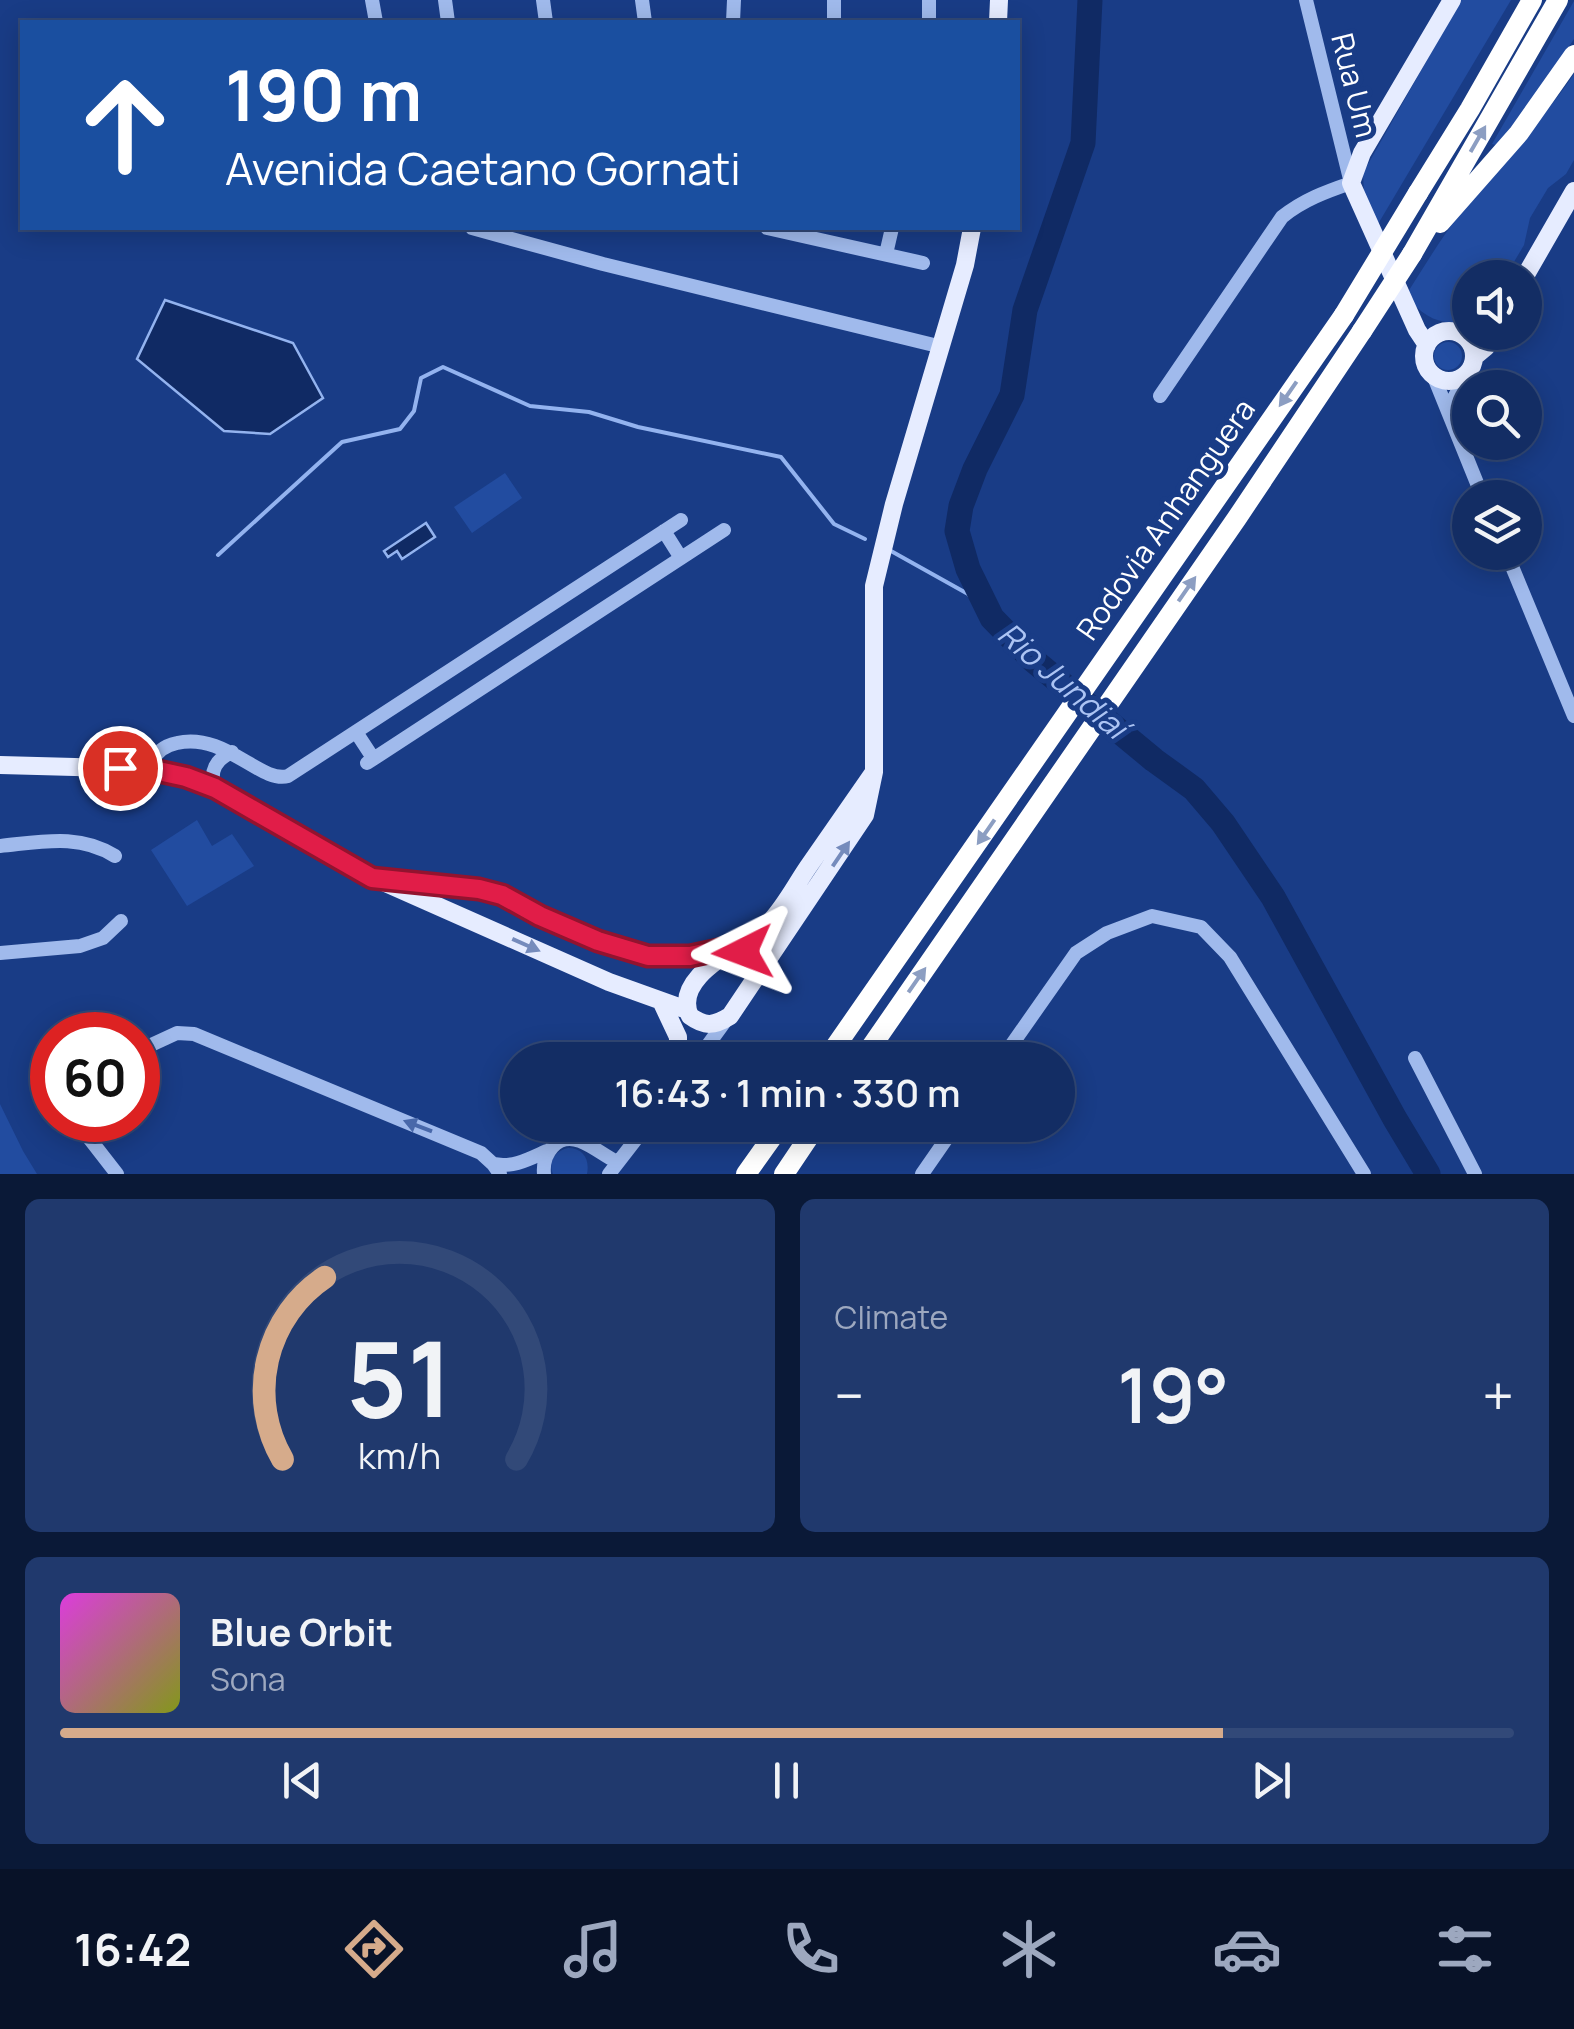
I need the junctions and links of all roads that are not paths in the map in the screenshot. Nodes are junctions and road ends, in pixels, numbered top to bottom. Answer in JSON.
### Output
{"nodes":[{"id":1,"x":1306,"y":0,"type":"edge"},
{"id":2,"x":1452,"y":0,"type":"edge"},
{"id":3,"x":1532,"y":0,"type":"edge"},
{"id":4,"x":1558,"y":0,"type":"edge"},
{"id":5,"x":1574,"y":55,"type":"edge"},
{"id":6,"x":1351,"y":183,"type":"junction"},
{"id":7,"x":1574,"y":191,"type":"edge"},
{"id":8,"x":479,"y":230,"type":"edge"},
{"id":9,"x":793,"y":230,"type":"edge"},
{"id":10,"x":892,"y":230,"type":"edge"},
{"id":11,"x":972,"y":230,"type":"edge"},
{"id":12,"x":886,"y":254,"type":"junction"},
{"id":13,"x":1412,"y":254,"type":"junction"},
{"id":14,"x":1534,"y":260,"type":"edge"},
{"id":15,"x":923,"y":263,"type":"dead end"},
{"id":16,"x":1409,"y":310,"type":"junction"},
{"id":17,"x":1452,"y":329,"type":"edge"},
{"id":18,"x":1452,"y":334,"type":"edge"},
{"id":19,"x":1427,"y":345,"type":"junction"},
{"id":20,"x":942,"y":347,"type":"junction"},
{"id":21,"x":1473,"y":350,"type":"edge"},
{"id":22,"x":1483,"y":350,"type":"edge"},
{"id":23,"x":1470,"y":366,"type":"junction"},
{"id":24,"x":1434,"y":376,"type":"junction"},
{"id":25,"x":1160,"y":396,"type":"dead end"},
{"id":26,"x":1450,"y":417,"type":"junction"},
{"id":27,"x":1475,"y":480,"type":"edge"},
{"id":28,"x":681,"y":520,"type":"dead end"},
{"id":29,"x":664,"y":530,"type":"junction"},
{"id":30,"x":724,"y":530,"type":"dead end"},
{"id":31,"x":681,"y":558,"type":"junction"},
{"id":32,"x":1513,"y":570,"type":"edge"},
{"id":33,"x":1574,"y":716,"type":"edge"},
{"id":34,"x":356,"y":732,"type":"junction"},
{"id":35,"x":232,"y":752,"type":"junction"},
{"id":36,"x":0,"y":765,"type":"edge"},
{"id":37,"x":149,"y":769,"type":"junction"},
{"id":38,"x":874,"y":772,"type":"junction"},
{"id":39,"x":215,"y":788,"type":"junction"},
{"id":40,"x":0,"y":846,"type":"edge"},
{"id":41,"x":115,"y":856,"type":"dead end"},
{"id":42,"x":372,"y":878,"type":"junction"},
{"id":43,"x":800,"y":879,"type":"junction"},
{"id":44,"x":502,"y":895,"type":"junction"},
{"id":45,"x":812,"y":895,"type":"junction"},
{"id":46,"x":121,"y":921,"type":"dead end"},
{"id":47,"x":483,"y":926,"type":"junction"},
{"id":48,"x":737,"y":946,"type":"junction"},
{"id":49,"x":0,"y":953,"type":"edge"},
{"id":50,"x":756,"y":978,"type":"junction"},
{"id":51,"x":662,"y":1003,"type":"junction"},
{"id":52,"x":688,"y":1013,"type":"junction"},
{"id":53,"x":730,"y":1016,"type":"junction"},
{"id":54,"x":160,"y":1041,"type":"edge"},
{"id":55,"x":678,"y":1042,"type":"edge"},
{"id":56,"x":681,"y":1042,"type":"edge"},
{"id":57,"x":710,"y":1042,"type":"edge"},
{"id":58,"x":839,"y":1042,"type":"edge"},
{"id":59,"x":874,"y":1042,"type":"edge"},
{"id":60,"x":1014,"y":1042,"type":"edge"},
{"id":61,"x":1415,"y":1058,"type":"dead end"},
{"id":62,"x":92,"y":1142,"type":"edge"},
{"id":63,"x":634,"y":1142,"type":"edge"},
{"id":64,"x":768,"y":1142,"type":"edge"},
{"id":65,"x":806,"y":1142,"type":"edge"},
{"id":66,"x":944,"y":1142,"type":"edge"},
{"id":67,"x":548,"y":1151,"type":"junction"},
{"id":68,"x":613,"y":1168,"type":"edge"},
{"id":69,"x":497,"y":1169,"type":"edge"},
{"id":70,"x":117,"y":1174,"type":"edge"},
{"id":71,"x":544,"y":1174,"type":"edge"},
{"id":72,"x":746,"y":1174,"type":"edge"},
{"id":73,"x":784,"y":1174,"type":"edge"},
{"id":74,"x":922,"y":1174,"type":"edge"},
{"id":75,"x":1364,"y":1174,"type":"edge"},
{"id":76,"x":1476,"y":1174,"type":"edge"}],
"edges":[{"from":1,"to":6,"type":"street","name":"Rua Um"},
{"from":2,"to":6,"type":"main road"},
{"from":3,"to":58,"type":"highway","name":"Rodovia Anhanguera","one_way":true,"bridge":true},
{"from":13,"to":4,"type":"highway","name":"Rodovia Anhanguera","one_way":true},
{"from":5,"to":13,"type":"highway"},
{"from":6,"to":16,"type":"main road"},
{"from":6,"to":25,"type":"street"},
{"from":7,"to":14,"type":"main road"},
{"from":8,"to":20,"type":"street"},
{"from":9,"to":12,"type":"street"},
{"from":10,"to":12,"type":"street"},
{"from":11,"to":20,"type":"main road"},
{"from":12,"to":15,"type":"street"},
{"from":59,"to":13,"type":"highway","name":"Rodovia Anhanguera","one_way":true,"bridge":true},
{"from":16,"to":17,"type":"main road"},
{"from":16,"to":19,"type":"main road"},
{"from":18,"to":19,"type":"main road"},
{"from":19,"to":24,"type":"main road"},
{"from":20,"to":38,"type":"main road"},
{"from":21,"to":23,"type":"main road"},
{"from":22,"to":23,"type":"main road"},
{"from":23,"to":24,"type":"main road"},
{"from":23,"to":26,"type":"street"},
{"from":24,"to":26,"type":"street"},
{"from":26,"to":27,"type":"street"},
{"from":28,"to":29,"type":"street"},
{"from":29,"to":31,"type":"street"},
{"from":29,"to":34,"type":"street"},
{"from":30,"to":31,"type":"street"},
{"from":31,"to":34,"type":"street"},
{"from":32,"to":33,"type":"street"},
{"from":34,"to":35,"type":"street"},
{"from":35,"to":37,"type":"street"},
{"from":35,"to":39,"type":"street"},
{"from":36,"to":37,"type":"main road"},
{"from":37,"to":39,"type":"main road"},
{"from":38,"to":43,"type":"main road"},
{"from":45,"to":38,"type":"main road","one_way":true},
{"from":39,"to":42,"type":"main road"},
{"from":40,"to":41,"type":"street"},
{"from":42,"to":44,"type":"main road"},
{"from":42,"to":47,"type":"main road"},
{"from":43,"to":45,"type":"main road"},
{"from":43,"to":48,"type":"main road"},
{"from":44,"to":47,"type":"main road"},
{"from":44,"to":48,"type":"main road"},
{"from":45,"to":50,"type":"main road"},
{"from":46,"to":49,"type":"street"},
{"from":47,"to":51,"type":"main road","one_way":true},
{"from":48,"to":50,"type":"main road"},
{"from":48,"to":52,"type":"main road"},
{"from":50,"to":53,"type":"main road"},
{"from":51,"to":52,"type":"main road"},
{"from":51,"to":55,"type":"main road"},
{"from":52,"to":53,"type":"main road"},
{"from":52,"to":56,"type":"street"},
{"from":53,"to":57,"type":"street"},
{"from":69,"to":54,"type":"street","one_way":true},
{"from":60,"to":75,"type":"street"},
{"from":61,"to":76,"type":"street"},
{"from":62,"to":70,"type":"street"},
{"from":63,"to":68,"type":"street"},
{"from":64,"to":72,"type":"highway"},
{"from":65,"to":73,"type":"highway"},
{"from":66,"to":74,"type":"street"},
{"from":67,"to":68,"type":"street"},
{"from":67,"to":69,"type":"street"},
{"from":67,"to":71,"type":"street"}]}
